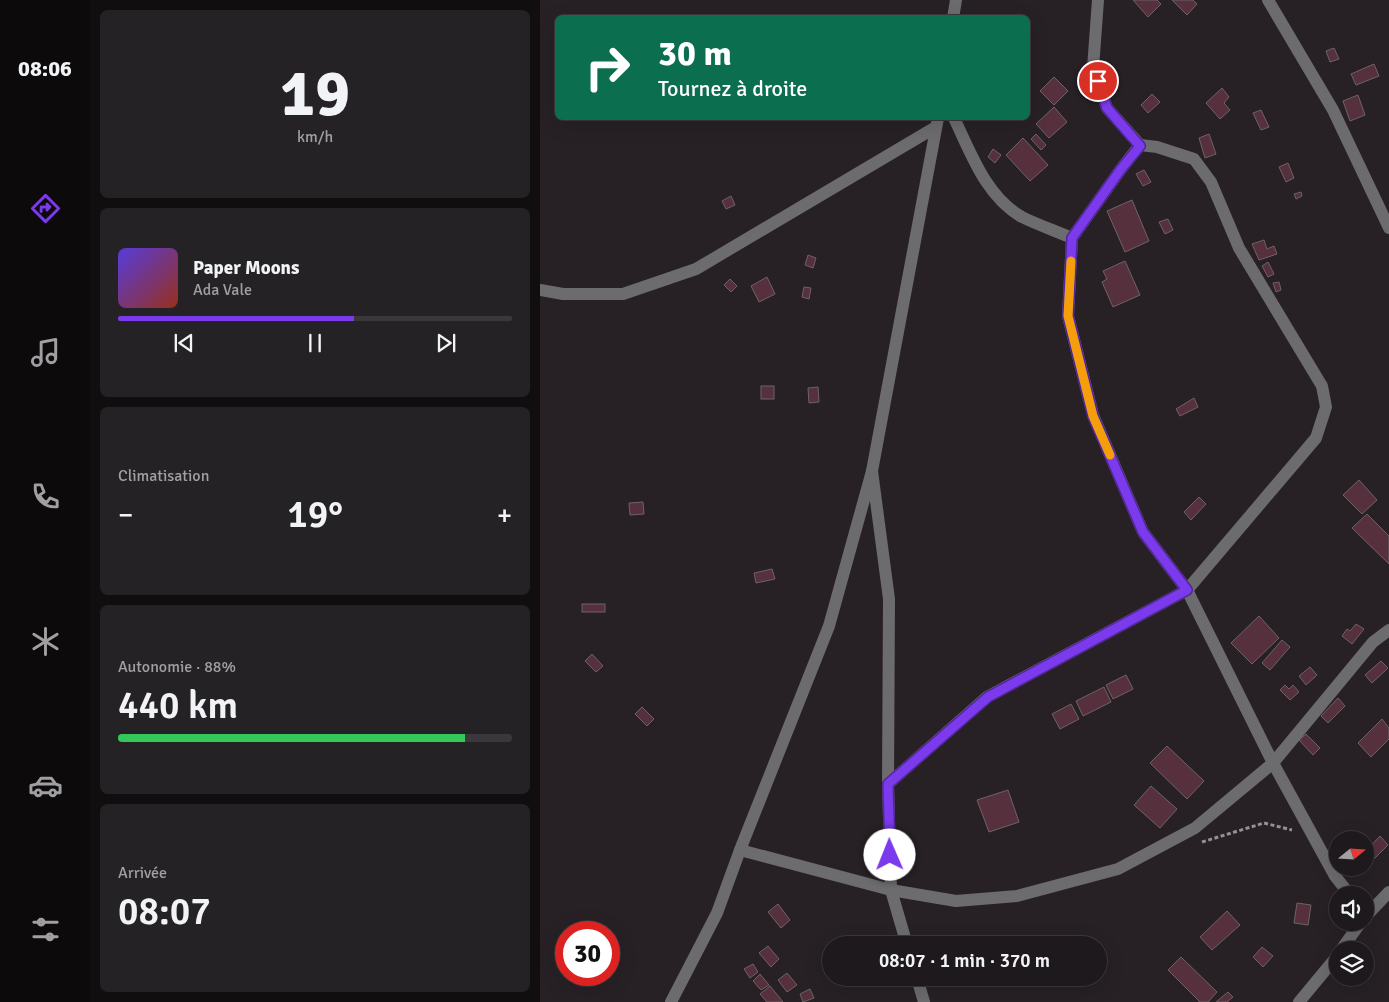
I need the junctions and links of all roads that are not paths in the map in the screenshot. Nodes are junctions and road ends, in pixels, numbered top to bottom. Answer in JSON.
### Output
{"nodes":[{"id":1,"x":956,"y":0,"type":"edge"},
{"id":2,"x":1098,"y":0,"type":"edge"},
{"id":3,"x":1268,"y":0,"type":"edge"},
{"id":4,"x":954,"y":15,"type":"edge"},
{"id":5,"x":955,"y":120,"type":"edge"},
{"id":6,"x":937,"y":122,"type":"edge"},
{"id":7,"x":1140,"y":146,"type":"junction"},
{"id":8,"x":1386,"y":215,"type":"edge"},
{"id":9,"x":1389,"y":228,"type":"edge"},
{"id":10,"x":1072,"y":238,"type":"junction"},
{"id":11,"x":540,"y":290,"type":"edge"},
{"id":12,"x":872,"y":471,"type":"junction"},
{"id":13,"x":1187,"y":590,"type":"junction"},
{"id":14,"x":1389,"y":630,"type":"edge"},
{"id":15,"x":1273,"y":763,"type":"junction"},
{"id":16,"x":888,"y":784,"type":"junction"},
{"id":17,"x":740,"y":850,"type":"junction"},
{"id":18,"x":1343,"y":886,"type":"edge"},
{"id":19,"x":891,"y":890,"type":"junction"},
{"id":20,"x":1389,"y":892,"type":"edge"},
{"id":21,"x":1374,"y":908,"type":"edge"},
{"id":22,"x":904,"y":936,"type":"edge"},
{"id":23,"x":1329,"y":966,"type":"edge"},
{"id":24,"x":919,"y":986,"type":"edge"},
{"id":25,"x":671,"y":1002,"type":"edge"},
{"id":26,"x":924,"y":1002,"type":"edge"},
{"id":27,"x":1299,"y":1002,"type":"edge"}],
"edges":[{"from":1,"to":4,"type":"street"},
{"from":2,"to":7,"type":"street"},
{"from":3,"to":8,"type":"street"},
{"from":5,"to":10,"type":"street"},
{"from":6,"to":11,"type":"street"},
{"from":6,"to":12,"type":"street"},
{"from":7,"to":10,"type":"street"},
{"from":7,"to":13,"type":"street"},
{"from":8,"to":9,"type":"street"},
{"from":10,"to":13,"type":"street"},
{"from":12,"to":16,"type":"street"},
{"from":12,"to":17,"type":"street"},
{"from":13,"to":15,"type":"street"},
{"from":13,"to":16,"type":"street"},
{"from":14,"to":15,"type":"street"},
{"from":15,"to":18,"type":"street"},
{"from":15,"to":19,"type":"street"},
{"from":16,"to":19,"type":"street"},
{"from":17,"to":19,"type":"street"},
{"from":17,"to":25,"type":"street"},
{"from":19,"to":22,"type":"street"},
{"from":20,"to":21,"type":"street"},
{"from":23,"to":27,"type":"street"},
{"from":24,"to":26,"type":"street"}]}
